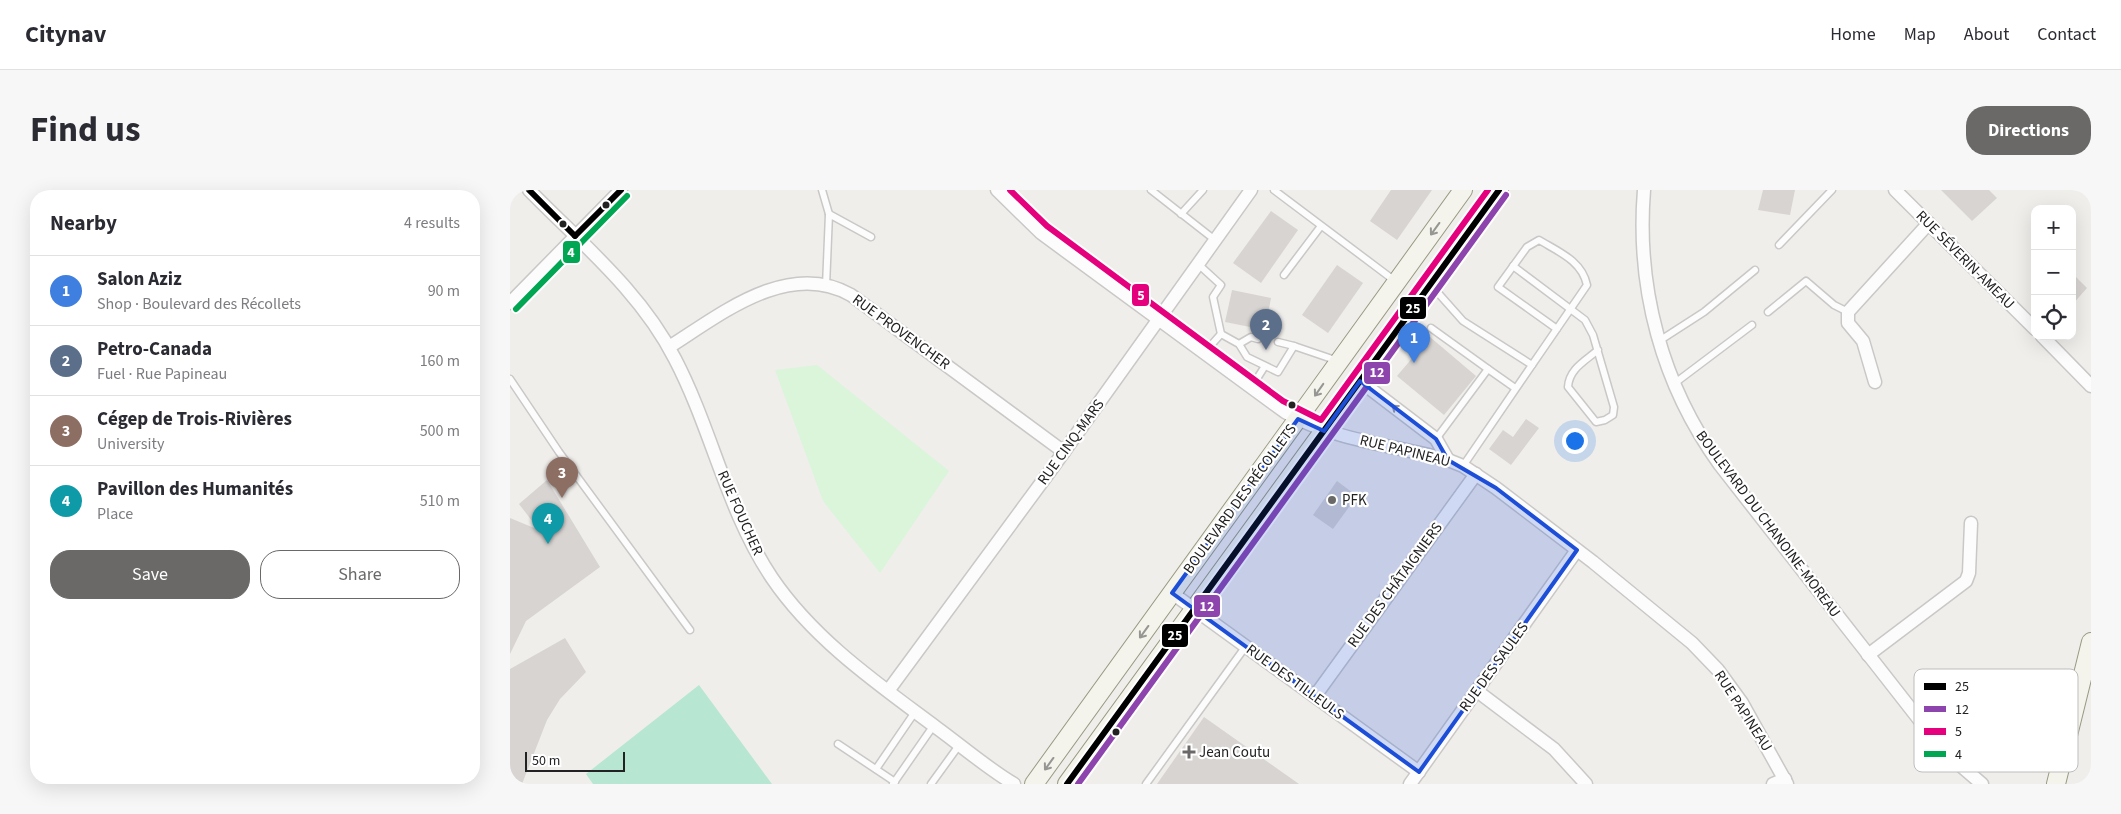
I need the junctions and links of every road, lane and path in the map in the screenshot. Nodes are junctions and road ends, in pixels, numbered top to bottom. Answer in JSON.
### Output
{"nodes":[{"id":1,"x":529,"y":190,"type":"edge"},
{"id":2,"x":621,"y":190,"type":"edge"},
{"id":3,"x":822,"y":190,"type":"edge"},
{"id":4,"x":997,"y":190,"type":"edge"},
{"id":5,"x":1151,"y":190,"type":"edge"},
{"id":6,"x":1203,"y":190,"type":"edge"},
{"id":7,"x":1251,"y":190,"type":"edge"},
{"id":8,"x":1274,"y":190,"type":"edge"},
{"id":9,"x":1463,"y":190,"type":"edge"},
{"id":10,"x":1498,"y":190,"type":"edge"},
{"id":11,"x":1644,"y":190,"type":"edge"},
{"id":12,"x":1832,"y":190,"type":"edge"},
{"id":13,"x":1895,"y":190,"type":"edge"},
{"id":14,"x":829,"y":214,"type":"junction"},
{"id":15,"x":1181,"y":214,"type":"junction"},
{"id":16,"x":1929,"y":223,"type":"junction"},
{"id":17,"x":1322,"y":226,"type":"junction"},
{"id":18,"x":575,"y":236,"type":"junction"},
{"id":19,"x":871,"y":237,"type":"dead end"},
{"id":20,"x":1215,"y":240,"type":"junction"},
{"id":21,"x":1779,"y":245,"type":"dead end"},
{"id":22,"x":1198,"y":264,"type":"junction"},
{"id":23,"x":1513,"y":266,"type":"junction"},
{"id":24,"x":1755,"y":270,"type":"dead end"},
{"id":25,"x":1284,"y":275,"type":"dead end"},
{"id":26,"x":1396,"y":282,"type":"junction"},
{"id":27,"x":1430,"y":284,"type":"junction"},
{"id":28,"x":826,"y":286,"type":"junction"},
{"id":29,"x":510,"y":303,"type":"edge"},
{"id":30,"x":1571,"y":308,"type":"junction"},
{"id":31,"x":1768,"y":312,"type":"dead end"},
{"id":32,"x":1848,"y":312,"type":"junction"},
{"id":33,"x":1159,"y":320,"type":"junction"},
{"id":34,"x":1752,"y":325,"type":"dead end"},
{"id":35,"x":2031,"y":325,"type":"edge"},
{"id":36,"x":1431,"y":328,"type":"dead end"},
{"id":37,"x":1557,"y":329,"type":"junction"},
{"id":38,"x":1221,"y":334,"type":"junction"},
{"id":39,"x":1258,"y":339,"type":"dead end"},
{"id":40,"x":2046,"y":340,"type":"edge"},
{"id":41,"x":1659,"y":341,"type":"junction"},
{"id":42,"x":1278,"y":342,"type":"dead end"},
{"id":43,"x":1239,"y":344,"type":"junction"},
{"id":44,"x":1294,"y":346,"type":"junction"},
{"id":45,"x":669,"y":347,"type":"junction"},
{"id":46,"x":1598,"y":350,"type":"junction"},
{"id":47,"x":1204,"y":353,"type":"junction"},
{"id":48,"x":1339,"y":361,"type":"junction"},
{"id":49,"x":1532,"y":365,"type":"junction"},
{"id":50,"x":1265,"y":366,"type":"junction"},
{"id":51,"x":1488,"y":369,"type":"junction"},
{"id":52,"x":510,"y":379,"type":"edge"},
{"id":53,"x":1360,"y":381,"type":"junction"},
{"id":54,"x":1875,"y":382,"type":"dead end"},
{"id":55,"x":1674,"y":384,"type":"junction"},
{"id":56,"x":2091,"y":386,"type":"edge"},
{"id":57,"x":1251,"y":388,"type":"junction"},
{"id":58,"x":1515,"y":388,"type":"junction"},
{"id":59,"x":1298,"y":420,"type":"junction"},
{"id":60,"x":1324,"y":431,"type":"junction"},
{"id":61,"x":1436,"y":439,"type":"junction"},
{"id":62,"x":1064,"y":452,"type":"junction"},
{"id":63,"x":1448,"y":460,"type":"junction"},
{"id":64,"x":1463,"y":466,"type":"junction"},
{"id":65,"x":1476,"y":474,"type":"junction"},
{"id":66,"x":1971,"y":523,"type":"dead end"},
{"id":67,"x":1578,"y":550,"type":"junction"},
{"id":68,"x":1172,"y":593,"type":"junction"},
{"id":69,"x":1195,"y":609,"type":"junction"},
{"id":70,"x":690,"y":630,"type":"dead end"},
{"id":71,"x":2091,"y":642,"type":"edge"},
{"id":72,"x":1246,"y":646,"type":"junction"},
{"id":73,"x":1868,"y":655,"type":"junction"},
{"id":74,"x":888,"y":691,"type":"junction"},
{"id":75,"x":1477,"y":691,"type":"junction"},
{"id":76,"x":2078,"y":695,"type":"edge"},
{"id":77,"x":1315,"y":696,"type":"junction"},
{"id":78,"x":916,"y":712,"type":"junction"},
{"id":79,"x":1914,"y":713,"type":"edge"},
{"id":80,"x":934,"y":725,"type":"junction"},
{"id":81,"x":838,"y":744,"type":"dead end"},
{"id":82,"x":960,"y":744,"type":"junction"},
{"id":83,"x":876,"y":769,"type":"junction"},
{"id":84,"x":1419,"y":772,"type":"junction"},
{"id":85,"x":1968,"y":772,"type":"edge"},
{"id":86,"x":1782,"y":782,"type":"edge"},
{"id":87,"x":894,"y":783,"type":"edge"},
{"id":88,"x":931,"y":784,"type":"edge"},
{"id":89,"x":1014,"y":784,"type":"edge"},
{"id":90,"x":1034,"y":784,"type":"edge"},
{"id":91,"x":1067,"y":784,"type":"edge"},
{"id":92,"x":1146,"y":784,"type":"edge"},
{"id":93,"x":1410,"y":784,"type":"edge"},
{"id":94,"x":1586,"y":784,"type":"edge"},
{"id":95,"x":1982,"y":784,"type":"edge"}],
"edges":[{"from":1,"to":18,"type":"street","name":"RUE FOUCHER"},
{"from":2,"to":18,"type":"street"},
{"from":3,"to":14,"type":"lane"},
{"from":4,"to":33,"type":"street","name":"RUE PAPINEAU"},
{"from":5,"to":15,"type":"lane"},
{"from":6,"to":15,"type":"lane"},
{"from":7,"to":20,"type":"street","name":"RUE CINQ-MARS"},
{"from":8,"to":17,"type":"lane"},
{"from":9,"to":26,"type":"main road","name":"BOULEVARD DES RÉCOLLETS","one_way":true},
{"from":10,"to":27,"type":"main road","name":"BOULEVARD DES RÉCOLLETS"},
{"from":11,"to":41,"type":"street","name":"BOULEVARD DU CHANOINE-MOREAU"},
{"from":12,"to":21,"type":"lane"},
{"from":13,"to":16,"type":"street","name":"RUE SÉVERIN-AMEAU"},
{"from":14,"to":19,"type":"lane"},
{"from":14,"to":28,"type":"lane"},
{"from":15,"to":20,"type":"lane"},
{"from":16,"to":32,"type":"street"},
{"from":16,"to":35,"type":"street","name":"RUE SÉVERIN-AMEAU"},
{"from":17,"to":25,"type":"lane"},
{"from":17,"to":26,"type":"lane"},
{"from":18,"to":29,"type":"street"},
{"from":18,"to":45,"type":"street","name":"RUE FOUCHER"},
{"from":20,"to":22,"type":"street","name":"RUE CINQ-MARS"},
{"from":22,"to":33,"type":"street","name":"RUE CINQ-MARS"},
{"from":22,"to":38,"type":"lane"},
{"from":23,"to":30,"type":"lane"},
{"from":23,"to":30,"type":"lane"},
{"from":23,"to":37,"type":"lane"},
{"from":24,"to":41,"type":"lane"},
{"from":26,"to":48,"type":"main road","name":"BOULEVARD DES RÉCOLLETS"},
{"from":27,"to":49,"type":"lane"},
{"from":27,"to":53,"type":"main road","name":"BOULEVARD DES RÉCOLLETS"},
{"from":28,"to":45,"type":"street","name":"RUE PROVENCHER"},
{"from":28,"to":62,"type":"street","name":"RUE PROVENCHER"},
{"from":30,"to":37,"type":"lane"},
{"from":30,"to":46,"type":"lane"},
{"from":31,"to":32,"type":"lane"},
{"from":32,"to":54,"type":"street"},
{"from":33,"to":47,"type":"street","name":"RUE PAPINEAU"},
{"from":33,"to":62,"type":"street","name":"RUE CINQ-MARS"},
{"from":34,"to":55,"type":"lane"},
{"from":36,"to":51,"type":"lane"},
{"from":37,"to":49,"type":"lane"},
{"from":38,"to":43,"type":"lane"},
{"from":38,"to":47,"type":"lane"},
{"from":39,"to":43,"type":"lane"},
{"from":40,"to":56,"type":"street"},
{"from":41,"to":55,"type":"street","name":"BOULEVARD DU CHANOINE-MOREAU"},
{"from":42,"to":44,"type":"lane"},
{"from":43,"to":50,"type":"lane"},
{"from":44,"to":48,"type":"lane"},
{"from":44,"to":50,"type":"lane"},
{"from":45,"to":74,"type":"street","name":"RUE FOUCHER"},
{"from":46,"to":46,"type":"lane"},
{"from":47,"to":57,"type":"street","name":"RUE PAPINEAU"},
{"from":48,"to":59,"type":"main road","name":"BOULEVARD DES RÉCOLLETS","one_way":true},
{"from":49,"to":58,"type":"lane"},
{"from":50,"to":57,"type":"lane"},
{"from":51,"to":58,"type":"lane"},
{"from":51,"to":61,"type":"lane"},
{"from":52,"to":70,"type":"lane"},
{"from":53,"to":60,"type":"main road","name":"BOULEVARD DES RÉCOLLETS"},
{"from":61,"to":53,"type":"street","one_way":true},
{"from":55,"to":73,"type":"street","name":"BOULEVARD DU CHANOINE-MOREAU"},
{"from":57,"to":59,"type":"street","name":"RUE PAPINEAU"},
{"from":58,"to":64,"type":"lane"},
{"from":59,"to":60,"type":"street","name":"RUE PAPINEAU"},
{"from":59,"to":68,"type":"main road","name":"BOULEVARD DES RÉCOLLETS"},
{"from":60,"to":63,"type":"street","name":"RUE PAPINEAU"},
{"from":60,"to":69,"type":"main road","name":"BOULEVARD DES RÉCOLLETS"},
{"from":61,"to":63,"type":"street"},
{"from":62,"to":74,"type":"street","name":"RUE CINQ-MARS"},
{"from":63,"to":64,"type":"street","name":"RUE PAPINEAU"},
{"from":64,"to":65,"type":"street","name":"RUE PAPINEAU"},
{"from":65,"to":67,"type":"street","name":"RUE PAPINEAU"},
{"from":65,"to":77,"type":"street","name":"RUE DES CHÂTAIGNIERS"},
{"from":66,"to":73,"type":"street"},
{"from":67,"to":75,"type":"street","name":"RUE DES SAULES"},
{"from":67,"to":86,"type":"street","name":"RUE PAPINEAU"},
{"from":68,"to":69,"type":"street","name":"RUE DES TILLEULS"},
{"from":68,"to":90,"type":"main road","name":"BOULEVARD DES RÉCOLLETS","one_way":true},
{"from":69,"to":72,"type":"street","name":"RUE DES TILLEULS"},
{"from":69,"to":91,"type":"main road","name":"BOULEVARD DES RÉCOLLETS"},
{"from":71,"to":76,"type":"main road"},
{"from":72,"to":77,"type":"street","name":"RUE DES TILLEULS"},
{"from":72,"to":92,"type":"lane"},
{"from":73,"to":79,"type":"street","name":"BOULEVARD DU CHANOINE-MOREAU"},
{"from":74,"to":78,"type":"street","name":"RUE FOUCHER"},
{"from":75,"to":84,"type":"street","name":"RUE DES SAULES"},
{"from":75,"to":94,"type":"street"},
{"from":77,"to":84,"type":"street","name":"RUE DES TILLEULS"},
{"from":78,"to":80,"type":"street","name":"RUE FOUCHER"},
{"from":78,"to":83,"type":"lane"},
{"from":80,"to":82,"type":"street","name":"RUE FOUCHER"},
{"from":80,"to":87,"type":"lane"},
{"from":81,"to":83,"type":"lane"},
{"from":82,"to":88,"type":"lane"},
{"from":82,"to":89,"type":"street","name":"RUE FOUCHER"},
{"from":83,"to":87,"type":"lane"},
{"from":84,"to":93,"type":"street","name":"RUE DES SAULES"},
{"from":85,"to":95,"type":"street","name":"BOULEVARD DU CHANOINE-MOREAU"}]}
